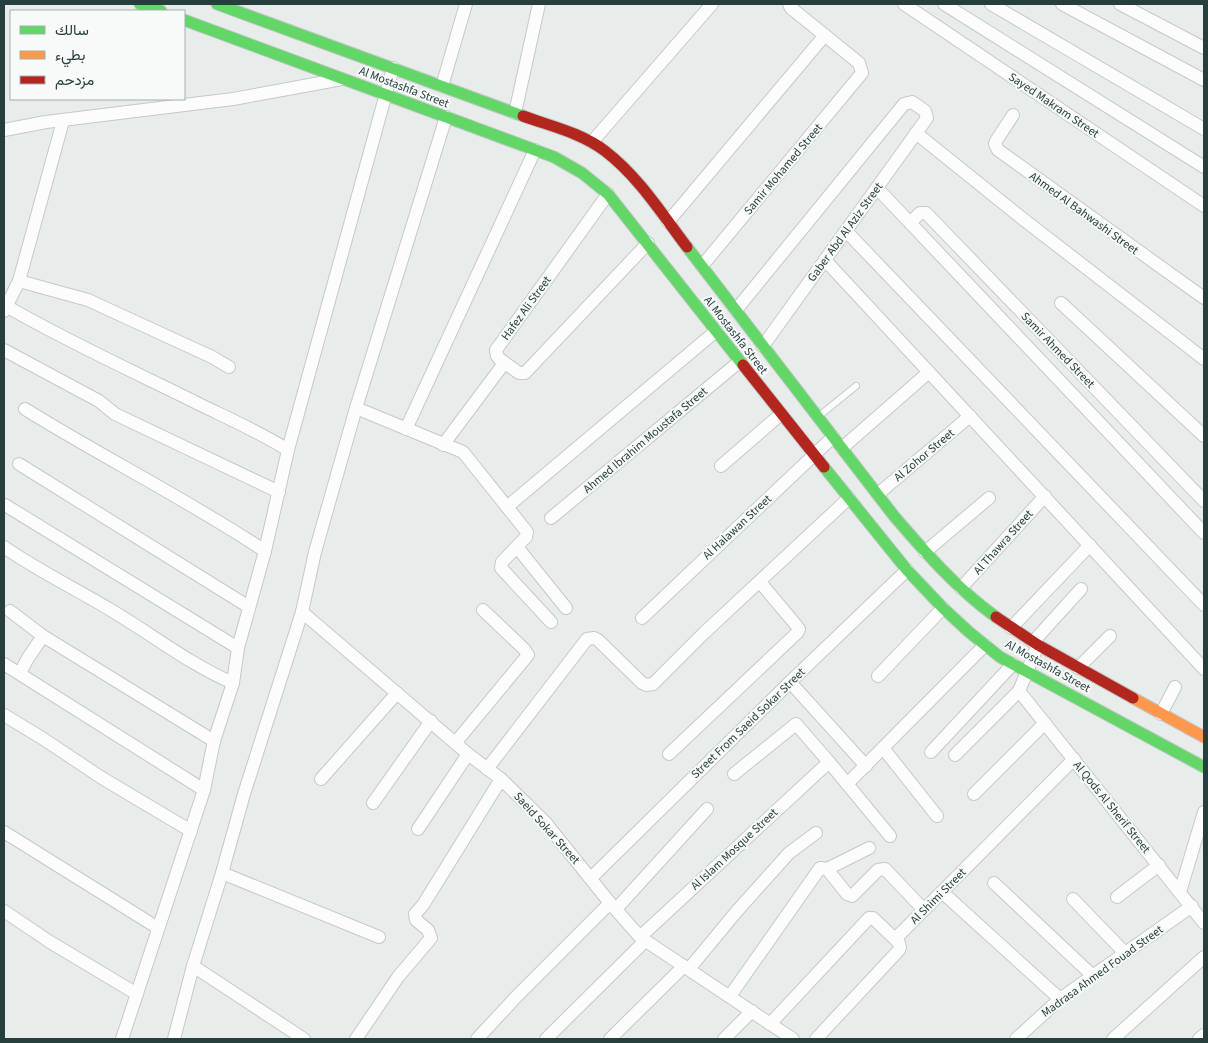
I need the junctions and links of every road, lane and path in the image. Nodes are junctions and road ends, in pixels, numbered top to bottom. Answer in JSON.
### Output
{"nodes":[{"id":1,"x":140,"y":4,"type":"edge"},
{"id":2,"x":217,"y":4,"type":"edge"},
{"id":3,"x":466,"y":4,"type":"edge"},
{"id":4,"x":539,"y":4,"type":"edge"},
{"id":5,"x":712,"y":4,"type":"edge"},
{"id":6,"x":789,"y":4,"type":"edge"},
{"id":7,"x":904,"y":4,"type":"edge"},
{"id":8,"x":944,"y":4,"type":"edge"},
{"id":9,"x":991,"y":4,"type":"edge"},
{"id":10,"x":1062,"y":4,"type":"edge"},
{"id":11,"x":1120,"y":4,"type":"edge"},
{"id":12,"x":157,"y":10,"type":"edge"},
{"id":13,"x":185,"y":20,"type":"edge"},
{"id":14,"x":825,"y":35,"type":"junction"},
{"id":15,"x":1204,"y":48,"type":"edge"},
{"id":16,"x":393,"y":68,"type":"junction"},
{"id":17,"x":344,"y":79,"type":"junction"},
{"id":18,"x":1204,"y":80,"type":"edge"},
{"id":19,"x":442,"y":86,"type":"junction"},
{"id":20,"x":386,"y":94,"type":"junction"},
{"id":21,"x":515,"y":113,"type":"junction"},
{"id":22,"x":1013,"y":115,"type":"dead end"},
{"id":23,"x":446,"y":117,"type":"junction"},
{"id":24,"x":63,"y":121,"type":"junction"},
{"id":25,"x":1204,"y":129,"type":"edge"},
{"id":26,"x":4,"y":130,"type":"edge"},
{"id":27,"x":916,"y":133,"type":"junction"},
{"id":28,"x":592,"y":142,"type":"junction"},
{"id":29,"x":535,"y":150,"type":"junction"},
{"id":30,"x":1204,"y":167,"type":"edge"},
{"id":31,"x":877,"y":188,"type":"junction"},
{"id":32,"x":608,"y":194,"type":"junction"},
{"id":33,"x":1204,"y":206,"type":"edge"},
{"id":34,"x":668,"y":222,"type":"junction"},
{"id":35,"x":910,"y":223,"type":"junction"},
{"id":36,"x":846,"y":231,"type":"junction"},
{"id":37,"x":648,"y":243,"type":"junction"},
{"id":38,"x":825,"y":260,"type":"junction"},
{"id":39,"x":702,"y":266,"type":"junction"},
{"id":40,"x":19,"y":282,"type":"junction"},
{"id":41,"x":1204,"y":298,"type":"edge"},
{"id":42,"x":1061,"y":302,"type":"dead end"},
{"id":43,"x":5,"y":309,"type":"edge"},
{"id":44,"x":736,"y":310,"type":"junction"},
{"id":45,"x":716,"y":331,"type":"junction"},
{"id":46,"x":763,"y":346,"type":"junction"},
{"id":47,"x":4,"y":350,"type":"edge"},
{"id":48,"x":1204,"y":359,"type":"edge"},
{"id":49,"x":501,"y":360,"type":"junction"},
{"id":50,"x":739,"y":362,"type":"junction"},
{"id":51,"x":229,"y":367,"type":"dead end"},
{"id":52,"x":929,"y":372,"type":"junction"},
{"id":53,"x":856,"y":386,"type":"dead end"},
{"id":54,"x":356,"y":408,"type":"junction"},
{"id":55,"x":25,"y":409,"type":"dead end"},
{"id":56,"x":1118,"y":411,"type":"junction"},
{"id":57,"x":781,"y":414,"type":"junction"},
{"id":58,"x":970,"y":416,"type":"junction"},
{"id":59,"x":818,"y":417,"type":"junction"},
{"id":60,"x":1103,"y":426,"type":"junction"},
{"id":61,"x":406,"y":429,"type":"junction"},
{"id":62,"x":1204,"y":436,"type":"edge"},
{"id":63,"x":833,"y":437,"type":"junction"},
{"id":64,"x":443,"y":445,"type":"junction"},
{"id":65,"x":842,"y":448,"type":"junction"},
{"id":66,"x":288,"y":450,"type":"junction"},
{"id":67,"x":814,"y":455,"type":"junction"},
{"id":68,"x":19,"y":464,"type":"dead end"},
{"id":69,"x":721,"y":466,"type":"dead end"},
{"id":70,"x":279,"y":492,"type":"junction"},
{"id":71,"x":878,"y":494,"type":"junction"},
{"id":72,"x":1044,"y":496,"type":"junction"},
{"id":73,"x":849,"y":498,"type":"junction"},
{"id":74,"x":989,"y":498,"type":"dead end"},
{"id":75,"x":1204,"y":501,"type":"edge"},
{"id":76,"x":4,"y":505,"type":"edge"},
{"id":77,"x":507,"y":507,"type":"junction"},
{"id":78,"x":550,"y":518,"type":"dead end"},
{"id":79,"x":1202,"y":527,"type":"edge"},
{"id":80,"x":1090,"y":545,"type":"junction"},
{"id":81,"x":4,"y":546,"type":"edge"},
{"id":82,"x":517,"y":547,"type":"junction"},
{"id":83,"x":265,"y":551,"type":"junction"},
{"id":84,"x":925,"y":552,"type":"junction"},
{"id":85,"x":907,"y":570,"type":"junction"},
{"id":86,"x":760,"y":582,"type":"junction"},
{"id":87,"x":961,"y":588,"type":"junction"},
{"id":88,"x":1081,"y":588,"type":"dead end"},
{"id":89,"x":1204,"y":605,"type":"edge"},
{"id":90,"x":249,"y":607,"type":"junction"},
{"id":91,"x":566,"y":608,"type":"dead end"},
{"id":92,"x":943,"y":608,"type":"junction"},
{"id":93,"x":483,"y":610,"type":"dead end"},
{"id":94,"x":10,"y":611,"type":"dead end"},
{"id":95,"x":302,"y":612,"type":"junction"},
{"id":96,"x":642,"y":618,"type":"dead end"},
{"id":97,"x":551,"y":622,"type":"dead end"},
{"id":98,"x":1011,"y":628,"type":"junction"},
{"id":99,"x":43,"y":636,"type":"junction"},
{"id":100,"x":1110,"y":636,"type":"dead end"},
{"id":101,"x":985,"y":644,"type":"junction"},
{"id":102,"x":1035,"y":644,"type":"junction"},
{"id":103,"x":238,"y":648,"type":"junction"},
{"id":104,"x":4,"y":664,"type":"edge"},
{"id":105,"x":1013,"y":664,"type":"junction"},
{"id":106,"x":1078,"y":668,"type":"junction"},
{"id":107,"x":1204,"y":669,"type":"edge"},
{"id":108,"x":1027,"y":672,"type":"junction"},
{"id":109,"x":20,"y":673,"type":"junction"},
{"id":110,"x":878,"y":676,"type":"dead end"},
{"id":111,"x":790,"y":682,"type":"junction"},
{"id":112,"x":234,"y":683,"type":"junction"},
{"id":113,"x":1175,"y":687,"type":"dead end"},
{"id":114,"x":1020,"y":691,"type":"junction"},
{"id":115,"x":397,"y":693,"type":"junction"},
{"id":116,"x":1161,"y":714,"type":"junction"},
{"id":117,"x":4,"y":715,"type":"edge"},
{"id":118,"x":431,"y":721,"type":"junction"},
{"id":119,"x":1045,"y":723,"type":"junction"},
{"id":120,"x":1204,"y":737,"type":"edge"},
{"id":121,"x":214,"y":741,"type":"junction"},
{"id":122,"x":456,"y":742,"type":"junction"},
{"id":123,"x":883,"y":748,"type":"junction"},
{"id":124,"x":931,"y":752,"type":"dead end"},
{"id":125,"x":468,"y":754,"type":"junction"},
{"id":126,"x":669,"y":754,"type":"dead end"},
{"id":127,"x":955,"y":756,"type":"dead end"},
{"id":128,"x":1074,"y":759,"type":"junction"},
{"id":129,"x":829,"y":762,"type":"junction"},
{"id":130,"x":866,"y":766,"type":"junction"},
{"id":131,"x":1204,"y":767,"type":"edge"},
{"id":132,"x":487,"y":769,"type":"junction"},
{"id":133,"x":734,"y":774,"type":"dead end"},
{"id":134,"x":321,"y":779,"type":"dead end"},
{"id":135,"x":501,"y":779,"type":"junction"},
{"id":136,"x":847,"y":784,"type":"junction"},
{"id":137,"x":204,"y":790,"type":"junction"},
{"id":138,"x":974,"y":794,"type":"dead end"},
{"id":139,"x":373,"y":803,"type":"dead end"},
{"id":140,"x":707,"y":809,"type":"dead end"},
{"id":141,"x":1204,"y":812,"type":"edge"},
{"id":142,"x":937,"y":816,"type":"dead end"},
{"id":143,"x":418,"y":829,"type":"dead end"},
{"id":144,"x":191,"y":831,"type":"junction"},
{"id":145,"x":4,"y":832,"type":"edge"},
{"id":146,"x":816,"y":833,"type":"dead end"},
{"id":147,"x":890,"y":836,"type":"dead end"},
{"id":148,"x":868,"y":848,"type":"dead end"},
{"id":149,"x":1159,"y":865,"type":"junction"},
{"id":150,"x":827,"y":869,"type":"junction"},
{"id":151,"x":222,"y":872,"type":"junction"},
{"id":152,"x":591,"y":878,"type":"junction"},
{"id":153,"x":994,"y":883,"type":"dead end"},
{"id":154,"x":942,"y":892,"type":"junction"},
{"id":155,"x":1180,"y":892,"type":"junction"},
{"id":156,"x":1117,"y":897,"type":"dead end"},
{"id":157,"x":1073,"y":899,"type":"dead end"},
{"id":158,"x":613,"y":906,"type":"junction"},
{"id":159,"x":1192,"y":906,"type":"junction"},
{"id":160,"x":924,"y":910,"type":"junction"},
{"id":161,"x":4,"y":911,"type":"edge"},
{"id":162,"x":1204,"y":923,"type":"edge"},
{"id":163,"x":158,"y":928,"type":"junction"},
{"id":164,"x":378,"y":937,"type":"dead end"},
{"id":165,"x":642,"y":939,"type":"junction"},
{"id":166,"x":897,"y":941,"type":"junction"},
{"id":167,"x":1125,"y":953,"type":"junction"},
{"id":168,"x":1204,"y":957,"type":"edge"},
{"id":169,"x":193,"y":966,"type":"junction"},
{"id":170,"x":687,"y":967,"type":"junction"},
{"id":171,"x":1093,"y":976,"type":"junction"},
{"id":172,"x":137,"y":994,"type":"junction"},
{"id":173,"x":730,"y":996,"type":"junction"},
{"id":174,"x":1060,"y":999,"type":"junction"},
{"id":175,"x":752,"y":1011,"type":"junction"},
{"id":176,"x":770,"y":1024,"type":"junction"},
{"id":177,"x":1204,"y":1035,"type":"edge"},
{"id":178,"x":122,"y":1039,"type":"edge"},
{"id":179,"x":174,"y":1039,"type":"edge"},
{"id":180,"x":304,"y":1039,"type":"edge"},
{"id":181,"x":356,"y":1039,"type":"edge"},
{"id":182,"x":477,"y":1039,"type":"edge"},
{"id":183,"x":546,"y":1039,"type":"edge"},
{"id":184,"x":610,"y":1039,"type":"edge"},
{"id":185,"x":724,"y":1039,"type":"edge"},
{"id":186,"x":792,"y":1039,"type":"edge"},
{"id":187,"x":816,"y":1039,"type":"edge"},
{"id":188,"x":1016,"y":1039,"type":"edge"},
{"id":189,"x":1113,"y":1039,"type":"edge"},
{"id":190,"x":1200,"y":1039,"type":"edge"}],
"edges":[{"from":1,"to":12,"type":"street"},
{"from":2,"to":16,"type":"street","name":"Al Mostashfa Street"},
{"from":3,"to":19,"type":"street"},
{"from":4,"to":21,"type":"street"},
{"from":5,"to":28,"type":"street"},
{"from":6,"to":14,"type":"street"},
{"from":7,"to":33,"type":"street","name":"Sayed Makram Street"},
{"from":8,"to":30,"type":"street"},
{"from":9,"to":25,"type":"street"},
{"from":10,"to":18,"type":"street"},
{"from":11,"to":15,"type":"street"},
{"from":13,"to":17,"type":"street","name":"Al Mostashfa Street"},
{"from":14,"to":34,"type":"street"},
{"from":14,"to":39,"type":"street","name":"Samir Mohamed Street"},
{"from":16,"to":19,"type":"street","name":"Al Mostashfa Street"},
{"from":16,"to":20,"type":"street"},
{"from":17,"to":20,"type":"street","name":"Al Mostashfa Street"},
{"from":17,"to":24,"type":"street"},
{"from":19,"to":21,"type":"street","name":"Al Mostashfa Street"},
{"from":20,"to":23,"type":"street","name":"Al Mostashfa Street"},
{"from":20,"to":66,"type":"street"},
{"from":21,"to":28,"type":"street","name":"Al Mostashfa Street"},
{"from":22,"to":41,"type":"street","name":"Ahmed Al Bahwashi Street"},
{"from":23,"to":29,"type":"street","name":"Al Mostashfa Street"},
{"from":23,"to":54,"type":"street"},
{"from":24,"to":26,"type":"street"},
{"from":24,"to":40,"type":"street"},
{"from":27,"to":31,"type":"street","name":"Gaber Abd Al Aziz Street"},
{"from":27,"to":44,"type":"street","name":"Gaber Abd Al Aziz Street"},
{"from":27,"to":48,"type":"street"},
{"from":28,"to":34,"type":"street","name":"Al Mostashfa Street"},
{"from":29,"to":32,"type":"street","name":"Al Mostashfa Street"},
{"from":29,"to":61,"type":"street"},
{"from":31,"to":35,"type":"street"},
{"from":31,"to":36,"type":"street","name":"Gaber Abd Al Aziz Street"},
{"from":32,"to":37,"type":"street","name":"Al Mostashfa Street"},
{"from":32,"to":49,"type":"street","name":"Hafez Ali Street"},
{"from":34,"to":39,"type":"street","name":"Al Mostashfa Street"},
{"from":35,"to":56,"type":"street","name":"Samir Ahmed Street"},
{"from":35,"to":60,"type":"street"},
{"from":36,"to":38,"type":"street","name":"Gaber Abd Al Aziz Street"},
{"from":36,"to":89,"type":"street"},
{"from":37,"to":45,"type":"street","name":"Al Mostashfa Street"},
{"from":37,"to":49,"type":"street"},
{"from":38,"to":46,"type":"street","name":"Gaber Abd Al Aziz Street"},
{"from":38,"to":52,"type":"street"},
{"from":39,"to":44,"type":"street","name":"Al Mostashfa Street"},
{"from":40,"to":43,"type":"street"},
{"from":40,"to":51,"type":"street"},
{"from":42,"to":62,"type":"street"},
{"from":43,"to":66,"type":"street"},
{"from":44,"to":46,"type":"street","name":"Al Mostashfa Street"},
{"from":45,"to":50,"type":"street","name":"Al Mostashfa Street"},
{"from":45,"to":77,"type":"street"},
{"from":46,"to":59,"type":"street","name":"Al Mostashfa Street"},
{"from":47,"to":70,"type":"street"},
{"from":49,"to":64,"type":"street","name":"Hafez Ali Street"},
{"from":50,"to":57,"type":"street","name":"Al Mostashfa Street"},
{"from":50,"to":78,"type":"street","name":"Ahmed Ibrahim Moustafa Street"},
{"from":52,"to":58,"type":"street"},
{"from":52,"to":65,"type":"street"},
{"from":53,"to":59,"type":"lane"},
{"from":54,"to":61,"type":"street"},
{"from":54,"to":95,"type":"street"},
{"from":55,"to":83,"type":"street"},
{"from":56,"to":60,"type":"street"},
{"from":56,"to":75,"type":"street","name":"Samir Ahmed Street"},
{"from":57,"to":67,"type":"street","name":"Al Mostashfa Street"},
{"from":57,"to":69,"type":"street"},
{"from":58,"to":71,"type":"street","name":"Al Zohor Street"},
{"from":58,"to":72,"type":"street"},
{"from":59,"to":63,"type":"street","name":"Al Mostashfa Street"},
{"from":60,"to":79,"type":"street"},
{"from":61,"to":64,"type":"street"},
{"from":63,"to":65,"type":"street","name":"Al Mostashfa Street"},
{"from":63,"to":67,"type":"street","name":"Al Halawan Street"},
{"from":64,"to":77,"type":"street"},
{"from":65,"to":71,"type":"street","name":"Al Mostashfa Street"},
{"from":66,"to":70,"type":"street"},
{"from":67,"to":73,"type":"street","name":"Al Mostashfa Street"},
{"from":67,"to":96,"type":"street","name":"Al Halawan Street"},
{"from":68,"to":90,"type":"street"},
{"from":70,"to":83,"type":"street"},
{"from":71,"to":84,"type":"street","name":"Al Mostashfa Street"},
{"from":72,"to":80,"type":"street"},
{"from":72,"to":87,"type":"street","name":"Al Thawra Street"},
{"from":73,"to":85,"type":"street","name":"Al Mostashfa Street"},
{"from":73,"to":86,"type":"street"},
{"from":74,"to":84,"type":"street"},
{"from":76,"to":103,"type":"street"},
{"from":77,"to":82,"type":"street"},
{"from":80,"to":98,"type":"street"},
{"from":80,"to":107,"type":"street"},
{"from":81,"to":112,"type":"street"},
{"from":82,"to":91,"type":"street"},
{"from":82,"to":97,"type":"street"},
{"from":83,"to":90,"type":"street"},
{"from":84,"to":87,"type":"street","name":"Al Mostashfa Street"},
{"from":85,"to":92,"type":"street","name":"Al Mostashfa Street"},
{"from":85,"to":111,"type":"street","name":"Street From Saeid Sokar Street"},
{"from":86,"to":126,"type":"street"},
{"from":86,"to":132,"type":"street"},
{"from":87,"to":98,"type":"street","name":"Al Mostashfa Street"},
{"from":88,"to":102,"type":"street"},
{"from":90,"to":103,"type":"street"},
{"from":92,"to":101,"type":"street","name":"Al Mostashfa Street"},
{"from":92,"to":110,"type":"street"},
{"from":93,"to":122,"type":"street"},
{"from":94,"to":99,"type":"street"},
{"from":95,"to":115,"type":"street","name":"Saeid Sokar Street"},
{"from":95,"to":151,"type":"street"},
{"from":98,"to":102,"type":"street","name":"Al Mostashfa Street"},
{"from":99,"to":109,"type":"street"},
{"from":99,"to":121,"type":"street"},
{"from":100,"to":106,"type":"street"},
{"from":101,"to":105,"type":"street","name":"Al Mostashfa Street"},
{"from":101,"to":123,"type":"street"},
{"from":102,"to":106,"type":"street","name":"Al Mostashfa Street"},
{"from":102,"to":108,"type":"street"},
{"from":103,"to":112,"type":"street"},
{"from":104,"to":109,"type":"street"},
{"from":105,"to":108,"type":"street","name":"Al Mostashfa Street"},
{"from":105,"to":124,"type":"street"},
{"from":106,"to":116,"type":"street","name":"Al Mostashfa Street"},
{"from":108,"to":114,"type":"street"},
{"from":108,"to":131,"type":"street","name":"Al Mostashfa Street"},
{"from":109,"to":137,"type":"street"},
{"from":111,"to":130,"type":"street"},
{"from":111,"to":152,"type":"street","name":"Street From Saeid Sokar Street"},
{"from":112,"to":121,"type":"street"},
{"from":113,"to":116,"type":"street"},
{"from":114,"to":119,"type":"street","name":"Al Qods Al Sherif Street"},
{"from":114,"to":127,"type":"street"},
{"from":115,"to":118,"type":"street","name":"Saeid Sokar Street"},
{"from":115,"to":134,"type":"street"},
{"from":116,"to":120,"type":"street","name":"Al Mostashfa Street"},
{"from":117,"to":144,"type":"street"},
{"from":118,"to":122,"type":"street","name":"Saeid Sokar Street"},
{"from":118,"to":139,"type":"street"},
{"from":119,"to":128,"type":"street","name":"Al Qods Al Sherif Street"},
{"from":119,"to":138,"type":"street"},
{"from":121,"to":137,"type":"street"},
{"from":122,"to":125,"type":"street","name":"Saeid Sokar Street"},
{"from":123,"to":130,"type":"street"},
{"from":123,"to":142,"type":"street"},
{"from":125,"to":132,"type":"street","name":"Saeid Sokar Street"},
{"from":125,"to":143,"type":"street"},
{"from":128,"to":149,"type":"street","name":"Al Qods Al Sherif Street"},
{"from":128,"to":154,"type":"street","name":"Al Shimi Street"},
{"from":129,"to":133,"type":"street"},
{"from":129,"to":136,"type":"street"},
{"from":129,"to":165,"type":"street","name":"Al Islam Mosque Street"},
{"from":130,"to":136,"type":"street"},
{"from":132,"to":135,"type":"street","name":"Saeid Sokar Street"},
{"from":135,"to":152,"type":"street","name":"Saeid Sokar Street"},
{"from":135,"to":181,"type":"street"},
{"from":136,"to":147,"type":"street"},
{"from":137,"to":144,"type":"street"},
{"from":140,"to":158,"type":"street"},
{"from":141,"to":155,"type":"street"},
{"from":144,"to":163,"type":"street"},
{"from":145,"to":163,"type":"street"},
{"from":146,"to":170,"type":"street"},
{"from":148,"to":150,"type":"street"},
{"from":149,"to":155,"type":"street","name":"Al Qods Al Sherif Street"},
{"from":149,"to":156,"type":"street"},
{"from":150,"to":160,"type":"street"},
{"from":150,"to":173,"type":"street"},
{"from":151,"to":164,"type":"street"},
{"from":151,"to":169,"type":"street"},
{"from":152,"to":158,"type":"street","name":"Saeid Sokar Street"},
{"from":153,"to":171,"type":"street"},
{"from":154,"to":160,"type":"street","name":"Al Shimi Street"},
{"from":154,"to":174,"type":"street"},
{"from":155,"to":159,"type":"street","name":"Al Qods Al Sherif Street"},
{"from":157,"to":167,"type":"street"},
{"from":158,"to":165,"type":"street","name":"Saeid Sokar Street"},
{"from":158,"to":182,"type":"street"},
{"from":159,"to":162,"type":"street","name":"Al Qods Al Sherif Street"},
{"from":159,"to":167,"type":"street","name":"Madrasa Ahmed Fouad Street"},
{"from":160,"to":166,"type":"street","name":"Al Shimi Street"},
{"from":161,"to":172,"type":"street"},
{"from":163,"to":172,"type":"street"},
{"from":165,"to":170,"type":"street","name":"Saeid Sokar Street"},
{"from":165,"to":183,"type":"street","name":"Al Islam Mosque Street"},
{"from":166,"to":176,"type":"street"},
{"from":166,"to":187,"type":"street","name":"Al Shimi Street"},
{"from":167,"to":171,"type":"street","name":"Madrasa Ahmed Fouad Street"},
{"from":168,"to":189,"type":"street"},
{"from":169,"to":179,"type":"street"},
{"from":169,"to":180,"type":"street"},
{"from":170,"to":173,"type":"street","name":"Saeid Sokar Street"},
{"from":170,"to":184,"type":"street"},
{"from":171,"to":174,"type":"street","name":"Madrasa Ahmed Fouad Street"},
{"from":172,"to":178,"type":"street"},
{"from":173,"to":175,"type":"street","name":"Saeid Sokar Street"},
{"from":174,"to":188,"type":"street","name":"Madrasa Ahmed Fouad Street"},
{"from":175,"to":176,"type":"street","name":"Saeid Sokar Street"},
{"from":175,"to":185,"type":"street"},
{"from":176,"to":186,"type":"street","name":"Saeid Sokar Street"},
{"from":177,"to":190,"type":"street"}]}
